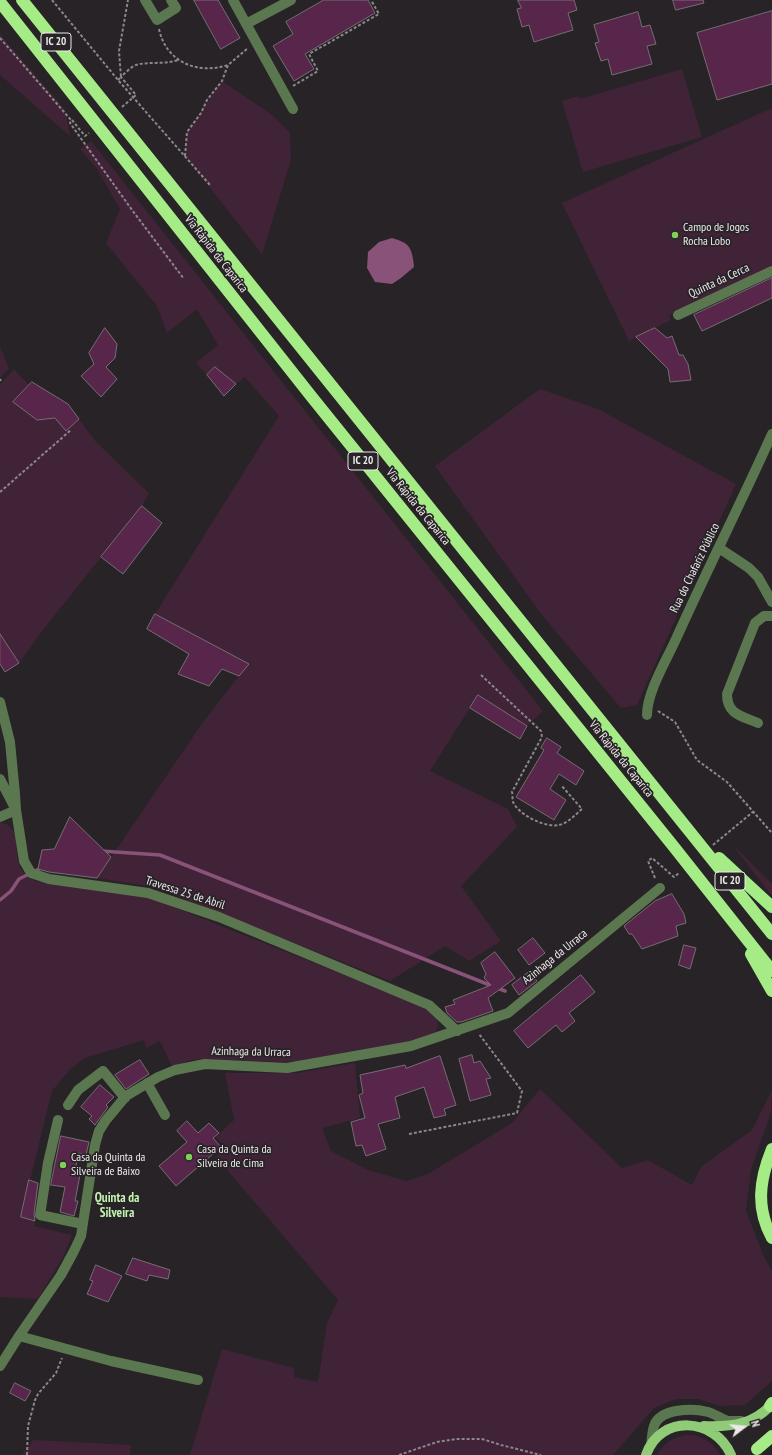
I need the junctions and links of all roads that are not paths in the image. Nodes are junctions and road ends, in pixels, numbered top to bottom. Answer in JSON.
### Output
{"nodes":[{"id":1,"x":22,"y":0,"type":"edge"},
{"id":2,"x":145,"y":0,"type":"edge"},
{"id":3,"x":233,"y":0,"type":"edge"},
{"id":4,"x":291,"y":0,"type":"edge"},
{"id":5,"x":0,"y":2,"type":"edge"},
{"id":6,"x":174,"y":4,"type":"edge"},
{"id":7,"x":0,"y":16,"type":"edge"},
{"id":8,"x":246,"y":24,"type":"junction"},
{"id":9,"x":54,"y":72,"type":"junction"},
{"id":10,"x":293,"y":109,"type":"dead end"},
{"id":11,"x":772,"y":271,"type":"edge"},
{"id":12,"x":678,"y":315,"type":"dead end"},
{"id":13,"x":772,"y":434,"type":"edge"},
{"id":14,"x":719,"y":548,"type":"junction"},
{"id":15,"x":772,"y":602,"type":"edge"},
{"id":16,"x":772,"y":616,"type":"edge"},
{"id":17,"x":0,"y":702,"type":"edge"},
{"id":18,"x":647,"y":715,"type":"dead end"},
{"id":19,"x":758,"y":723,"type":"dead end"},
{"id":20,"x":0,"y":779,"type":"edge"},
{"id":21,"x":16,"y":810,"type":"junction"},
{"id":22,"x":0,"y":817,"type":"edge"},
{"id":23,"x":687,"y":828,"type":"junction"},
{"id":24,"x":660,"y":888,"type":"dead end"},
{"id":25,"x":772,"y":907,"type":"edge"},
{"id":26,"x":734,"y":923,"type":"junction"},
{"id":27,"x":772,"y":934,"type":"edge"},
{"id":28,"x":772,"y":971,"type":"edge"},
{"id":29,"x":772,"y":991,"type":"edge"},
{"id":30,"x":457,"y":1031,"type":"junction"},
{"id":31,"x":147,"y":1083,"type":"junction"},
{"id":32,"x":125,"y":1098,"type":"junction"},
{"id":33,"x":68,"y":1105,"type":"dead end"},
{"id":34,"x":165,"y":1114,"type":"dead end"},
{"id":35,"x":58,"y":1120,"type":"dead end"},
{"id":36,"x":772,"y":1149,"type":"edge"},
{"id":37,"x":82,"y":1224,"type":"junction"},
{"id":38,"x":772,"y":1238,"type":"edge"},
{"id":39,"x":19,"y":1336,"type":"junction"},
{"id":40,"x":0,"y":1366,"type":"edge"},
{"id":41,"x":198,"y":1380,"type":"dead end"},
{"id":42,"x":771,"y":1405,"type":"edge"},
{"id":43,"x":751,"y":1420,"type":"junction"},
{"id":44,"x":694,"y":1426,"type":"junction"},
{"id":45,"x":772,"y":1430,"type":"edge"},
{"id":46,"x":772,"y":1436,"type":"edge"},
{"id":47,"x":648,"y":1450,"type":"edge"},
{"id":48,"x":755,"y":1452,"type":"edge"},
{"id":49,"x":637,"y":1455,"type":"edge"},
{"id":50,"x":731,"y":1455,"type":"edge"}],
"edges":[{"from":1,"to":23,"type":"highway","name":"Via Rápida da Caparica","number":"IC 20"},
{"from":2,"to":6,"type":"street"},
{"from":3,"to":8,"type":"street"},
{"from":4,"to":8,"type":"street"},
{"from":5,"to":9,"type":"highway","name":"Via Rápida da Caparica","number":"IC 20"},
{"from":7,"to":9,"type":"highway"},
{"from":8,"to":10,"type":"street"},
{"from":9,"to":26,"type":"highway","name":"Via Rápida da Caparica","number":"IC 20"},
{"from":11,"to":12,"type":"street","name":"Quinta da Cerca"},
{"from":13,"to":14,"type":"street","name":"Rua do Chafariz Público"},
{"from":14,"to":15,"type":"street"},
{"from":14,"to":18,"type":"street","name":"Rua do Chafariz Público"},
{"from":16,"to":19,"type":"street"},
{"from":17,"to":21,"type":"street","name":"Travessa 25 de Abril"},
{"from":20,"to":21,"type":"street"},
{"from":21,"to":22,"type":"street"},
{"from":21,"to":30,"type":"street","name":"Travessa 25 de Abril"},
{"from":23,"to":25,"type":"highway"},
{"from":23,"to":27,"type":"highway","name":"Via Rápida da Caparica","number":"IC 20"},
{"from":24,"to":30,"type":"street","name":"Azinhaga da Urraca"},
{"from":26,"to":28,"type":"highway","name":"Via Rápida da Caparica","number":"IC 20"},
{"from":26,"to":29,"type":"highway"},
{"from":30,"to":31,"type":"street","name":"Azinhaga da Urraca"},
{"from":31,"to":32,"type":"street","name":"Azinhaga da Urraca"},
{"from":31,"to":34,"type":"street"},
{"from":32,"to":33,"type":"street"},
{"from":32,"to":37,"type":"street","name":"Azinhaga da Urraca"},
{"from":35,"to":37,"type":"street"},
{"from":36,"to":38,"type":"highway"},
{"from":37,"to":39,"type":"street","name":"Azinhaga da Urraca"},
{"from":39,"to":40,"type":"street","name":"Azinhaga da Urraca"},
{"from":39,"to":41,"type":"street"},
{"from":42,"to":43,"type":"main road"},
{"from":43,"to":44,"type":"main road"},
{"from":43,"to":47,"type":"street"},
{"from":44,"to":47,"type":"main road"},
{"from":44,"to":50,"type":"main road"},
{"from":45,"to":48,"type":"main road"},
{"from":46,"to":48,"type":"highway"},
{"from":47,"to":49,"type":"main road"}]}
